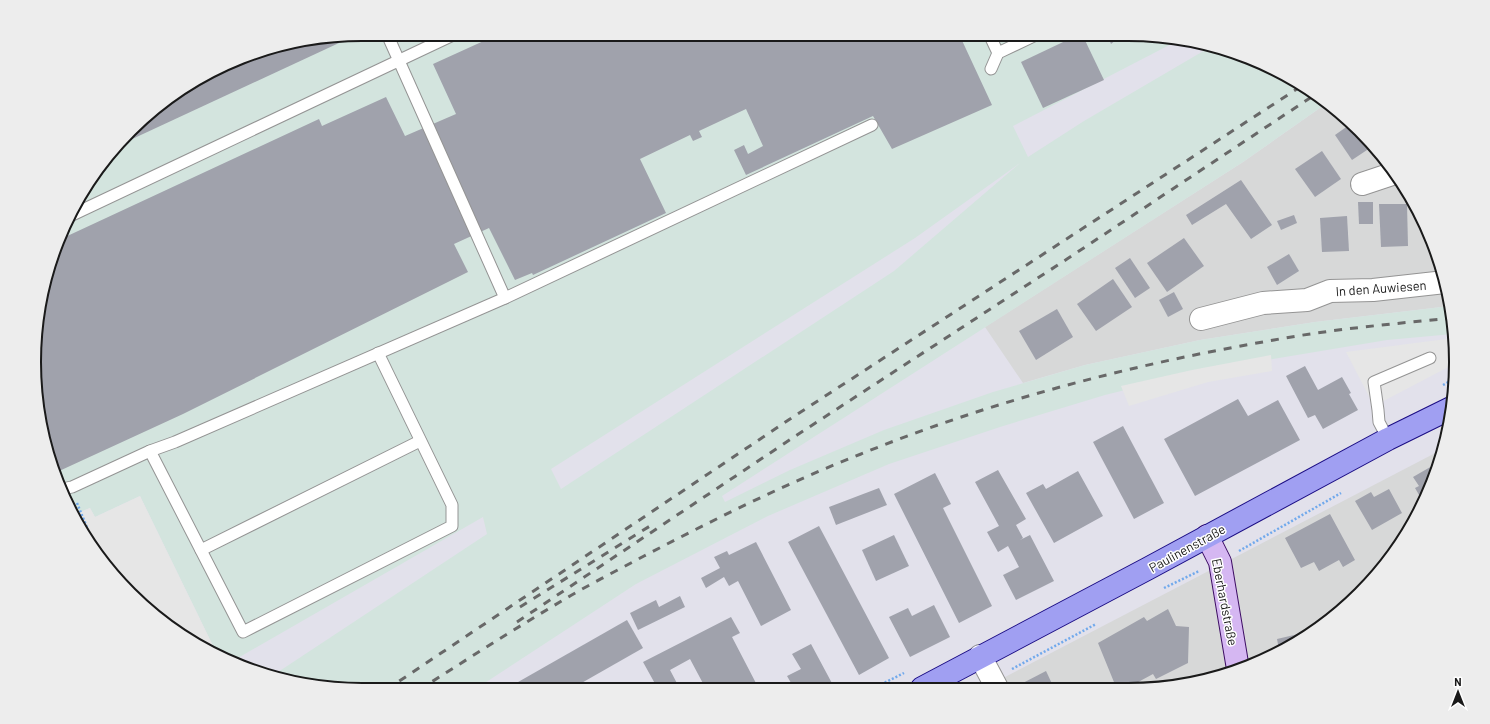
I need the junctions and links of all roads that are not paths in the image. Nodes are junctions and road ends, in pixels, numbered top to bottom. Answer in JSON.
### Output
{"nodes":[{"id":1,"x":390,"y":41,"type":"edge"},
{"id":2,"x":440,"y":41,"type":"edge"},
{"id":3,"x":993,"y":41,"type":"edge"},
{"id":4,"x":1023,"y":41,"type":"edge"},
{"id":5,"x":998,"y":53,"type":"junction"},
{"id":6,"x":399,"y":61,"type":"junction"},
{"id":7,"x":991,"y":69,"type":"dead end"},
{"id":8,"x":872,"y":125,"type":"dead end"},
{"id":9,"x":1389,"y":175,"type":"edge"},
{"id":10,"x":1362,"y":184,"type":"dead end"},
{"id":11,"x":78,"y":212,"type":"edge"},
{"id":12,"x":1439,"y":283,"type":"edge"},
{"id":13,"x":505,"y":298,"type":"junction"},
{"id":14,"x":1201,"y":319,"type":"dead end"},
{"id":15,"x":378,"y":353,"type":"junction"},
{"id":16,"x":1430,"y":358,"type":"dead end"},
{"id":17,"x":1445,"y":411,"type":"edge"},
{"id":18,"x":1388,"y":439,"type":"junction"},
{"id":19,"x":420,"y":441,"type":"junction"},
{"id":20,"x":150,"y":451,"type":"junction"},
{"id":21,"x":66,"y":488,"type":"edge"},
{"id":22,"x":1207,"y":536,"type":"junction"},
{"id":23,"x":201,"y":550,"type":"junction"},
{"id":24,"x":980,"y":656,"type":"junction"},
{"id":25,"x":1237,"y":664,"type":"edge"},
{"id":26,"x":931,"y":683,"type":"edge"},
{"id":27,"x":994,"y":683,"type":"edge"}],
"edges":[{"from":1,"to":6,"type":"lane"},
{"from":2,"to":6,"type":"lane"},
{"from":3,"to":5,"type":"lane"},
{"from":4,"to":5,"type":"lane"},
{"from":5,"to":7,"type":"lane"},
{"from":6,"to":11,"type":"lane"},
{"from":6,"to":13,"type":"lane"},
{"from":8,"to":13,"type":"lane"},
{"from":9,"to":10,"type":"street"},
{"from":12,"to":14,"type":"street","name":"In den Auwiesen"},
{"from":13,"to":15,"type":"lane"},
{"from":15,"to":19,"type":"lane"},
{"from":15,"to":20,"type":"lane"},
{"from":16,"to":18,"type":"lane"},
{"from":17,"to":18,"type":"main road","name":"Paulinenstraße"},
{"from":18,"to":22,"type":"main road","name":"Paulinenstraße"},
{"from":19,"to":23,"type":"lane"},
{"from":19,"to":23,"type":"lane"},
{"from":20,"to":21,"type":"lane"},
{"from":20,"to":23,"type":"lane"},
{"from":22,"to":24,"type":"main road","name":"Paulinenstraße"},
{"from":22,"to":25,"type":"street","name":"Eberhardstraße"},
{"from":24,"to":26,"type":"main road","name":"Paulinenstraße"},
{"from":24,"to":27,"type":"street"}]}
